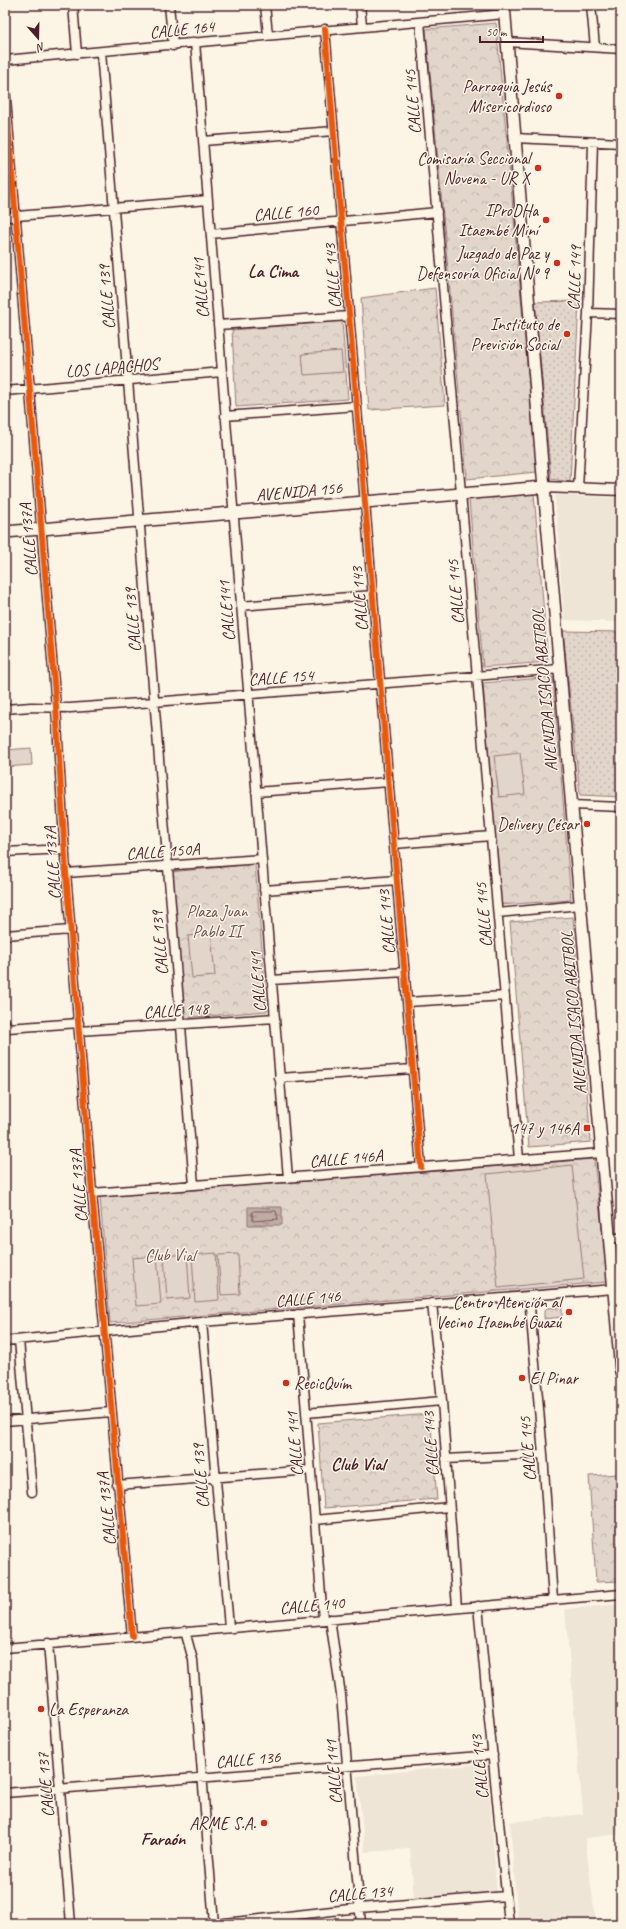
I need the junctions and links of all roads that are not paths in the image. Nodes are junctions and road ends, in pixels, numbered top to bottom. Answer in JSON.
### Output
{"nodes":[{"id":1,"x":73,"y":5,"type":"edge"},
{"id":2,"x":169,"y":5,"type":"edge"},
{"id":3,"x":265,"y":5,"type":"edge"},
{"id":4,"x":360,"y":5,"type":"edge"},
{"id":5,"x":591,"y":5,"type":"edge"},
{"id":6,"x":504,"y":10,"type":"edge"},
{"id":7,"x":420,"y":22,"type":"junction"},
{"id":8,"x":362,"y":26,"type":"junction"},
{"id":9,"x":325,"y":30,"type":"junction"},
{"id":10,"x":268,"y":35,"type":"junction"},
{"id":11,"x":195,"y":42,"type":"junction"},
{"id":12,"x":507,"y":42,"type":"junction"},
{"id":13,"x":173,"y":46,"type":"junction"},
{"id":14,"x":595,"y":47,"type":"junction"},
{"id":15,"x":621,"y":49,"type":"edge"},
{"id":16,"x":101,"y":52,"type":"junction"},
{"id":17,"x":77,"y":54,"type":"junction"},
{"id":18,"x":5,"y":60,"type":"edge"},
{"id":19,"x":5,"y":87,"type":"edge"},
{"id":20,"x":334,"y":131,"type":"junction"},
{"id":21,"x":514,"y":138,"type":"junction"},
{"id":22,"x":203,"y":141,"type":"junction"},
{"id":23,"x":593,"y":142,"type":"junction"},
{"id":24,"x":621,"y":143,"type":"edge"},
{"id":25,"x":208,"y":200,"type":"junction"},
{"id":26,"x":114,"y":208,"type":"junction"},
{"id":27,"x":437,"y":212,"type":"junction"},
{"id":28,"x":16,"y":216,"type":"junction"},
{"id":29,"x":5,"y":217,"type":"edge"},
{"id":30,"x":341,"y":222,"type":"junction"},
{"id":31,"x":211,"y":234,"type":"junction"},
{"id":32,"x":588,"y":313,"type":"junction"},
{"id":33,"x":621,"y":314,"type":"edge"},
{"id":34,"x":349,"y":316,"type":"junction"},
{"id":35,"x":218,"y":325,"type":"junction"},
{"id":36,"x":222,"y":372,"type":"junction"},
{"id":37,"x":128,"y":380,"type":"junction"},
{"id":38,"x":30,"y":389,"type":"junction"},
{"id":39,"x":5,"y":391,"type":"edge"},
{"id":40,"x":357,"y":406,"type":"junction"},
{"id":41,"x":226,"y":416,"type":"junction"},
{"id":42,"x":544,"y":487,"type":"junction"},
{"id":43,"x":578,"y":488,"type":"junction"},
{"id":44,"x":621,"y":490,"type":"edge"},
{"id":45,"x":461,"y":494,"type":"junction"},
{"id":46,"x":365,"y":502,"type":"junction"},
{"id":47,"x":233,"y":513,"type":"junction"},
{"id":48,"x":140,"y":521,"type":"junction"},
{"id":49,"x":41,"y":529,"type":"junction"},
{"id":50,"x":5,"y":532,"type":"edge"},
{"id":51,"x":373,"y":595,"type":"junction"},
{"id":52,"x":241,"y":606,"type":"junction"},
{"id":53,"x":560,"y":669,"type":"junction"},
{"id":54,"x":477,"y":675,"type":"junction"},
{"id":55,"x":380,"y":685,"type":"junction"},
{"id":56,"x":248,"y":694,"type":"junction"},
{"id":57,"x":154,"y":702,"type":"junction"},
{"id":58,"x":56,"y":707,"type":"junction"},
{"id":59,"x":5,"y":709,"type":"edge"},
{"id":60,"x":389,"y":782,"type":"junction"},
{"id":61,"x":256,"y":792,"type":"junction"},
{"id":62,"x":572,"y":805,"type":"junction"},
{"id":63,"x":621,"y":807,"type":"edge"},
{"id":64,"x":491,"y":836,"type":"junction"},
{"id":65,"x":394,"y":844,"type":"junction"},
{"id":66,"x":64,"y":849,"type":"junction"},
{"id":67,"x":5,"y":852,"type":"edge"},
{"id":68,"x":262,"y":859,"type":"junction"},
{"id":69,"x":168,"y":865,"type":"junction"},
{"id":70,"x":66,"y":872,"type":"junction"},
{"id":71,"x":397,"y":880,"type":"junction"},
{"id":72,"x":264,"y":890,"type":"junction"},
{"id":73,"x":580,"y":905,"type":"junction"},
{"id":74,"x":498,"y":913,"type":"junction"},
{"id":75,"x":71,"y":930,"type":"junction"},
{"id":76,"x":5,"y":935,"type":"edge"},
{"id":77,"x":405,"y":972,"type":"junction"},
{"id":78,"x":271,"y":980,"type":"junction"},
{"id":79,"x":505,"y":996,"type":"junction"},
{"id":80,"x":407,"y":1002,"type":"junction"},
{"id":81,"x":275,"y":1018,"type":"junction"},
{"id":82,"x":5,"y":1022,"type":"edge"},
{"id":83,"x":180,"y":1024,"type":"junction"},
{"id":84,"x":79,"y":1027,"type":"junction"},
{"id":85,"x":413,"y":1069,"type":"junction"},
{"id":86,"x":279,"y":1078,"type":"junction"},
{"id":87,"x":602,"y":1153,"type":"junction"},
{"id":88,"x":519,"y":1160,"type":"junction"},
{"id":89,"x":421,"y":1166,"type":"junction"},
{"id":90,"x":288,"y":1178,"type":"junction"},
{"id":91,"x":194,"y":1185,"type":"junction"},
{"id":92,"x":92,"y":1193,"type":"junction"},
{"id":93,"x":609,"y":1238,"type":"junction"},
{"id":94,"x":621,"y":1238,"type":"edge"},
{"id":95,"x":614,"y":1289,"type":"junction"},
{"id":96,"x":529,"y":1296,"type":"junction"},
{"id":97,"x":432,"y":1304,"type":"junction"},
{"id":98,"x":298,"y":1314,"type":"junction"},
{"id":99,"x":202,"y":1322,"type":"junction"},
{"id":100,"x":104,"y":1332,"type":"junction"},
{"id":101,"x":19,"y":1340,"type":"junction"},
{"id":102,"x":5,"y":1341,"type":"edge"},
{"id":103,"x":621,"y":1372,"type":"edge"},
{"id":104,"x":442,"y":1401,"type":"junction"},
{"id":105,"x":111,"y":1412,"type":"junction"},
{"id":106,"x":306,"y":1413,"type":"junction"},
{"id":107,"x":26,"y":1419,"type":"junction"},
{"id":108,"x":5,"y":1421,"type":"edge"},
{"id":109,"x":543,"y":1454,"type":"junction"},
{"id":110,"x":446,"y":1459,"type":"junction"},
{"id":111,"x":311,"y":1470,"type":"junction"},
{"id":112,"x":215,"y":1476,"type":"junction"},
{"id":113,"x":117,"y":1485,"type":"junction"},
{"id":114,"x":32,"y":1492,"type":"dead end"},
{"id":115,"x":449,"y":1507,"type":"junction"},
{"id":116,"x":315,"y":1520,"type":"junction"},
{"id":117,"x":621,"y":1594,"type":"edge"},
{"id":118,"x":553,"y":1600,"type":"junction"},
{"id":119,"x":478,"y":1606,"type":"junction"},
{"id":120,"x":456,"y":1608,"type":"junction"},
{"id":121,"x":327,"y":1619,"type":"junction"},
{"id":122,"x":228,"y":1627,"type":"junction"},
{"id":123,"x":185,"y":1631,"type":"junction"},
{"id":124,"x":132,"y":1636,"type":"junction"},
{"id":125,"x":48,"y":1644,"type":"junction"},
{"id":126,"x":5,"y":1648,"type":"edge"},
{"id":127,"x":493,"y":1755,"type":"junction"},
{"id":128,"x":348,"y":1766,"type":"junction"},
{"id":129,"x":202,"y":1778,"type":"junction"},
{"id":130,"x":60,"y":1789,"type":"junction"},
{"id":131,"x":5,"y":1793,"type":"edge"},
{"id":132,"x":506,"y":1896,"type":"junction"},
{"id":133,"x":359,"y":1908,"type":"junction"},
{"id":134,"x":71,"y":1924,"type":"edge"},
{"id":135,"x":215,"y":1924,"type":"edge"},
{"id":136,"x":361,"y":1924,"type":"edge"},
{"id":137,"x":509,"y":1924,"type":"edge"}],
"edges":[{"from":1,"to":17,"type":"street"},
{"from":2,"to":13,"type":"street"},
{"from":3,"to":10,"type":"street"},
{"from":4,"to":8,"type":"street"},
{"from":5,"to":14,"type":"street"},
{"from":6,"to":7,"type":"street","name":"CALLE 164"},
{"from":6,"to":12,"type":"main road","name":"AVENIDA ISACO ABITBOL"},
{"from":7,"to":8,"type":"street","name":"CALLE 164"},
{"from":7,"to":27,"type":"street","name":"CALLE 145"},
{"from":8,"to":9,"type":"street","name":"CALLE 164"},
{"from":9,"to":10,"type":"street","name":"CALLE 164"},
{"from":9,"to":20,"type":"street","name":"CALLE 143"},
{"from":10,"to":11,"type":"street","name":"CALLE 164"},
{"from":11,"to":13,"type":"street","name":"CALLE 164"},
{"from":11,"to":22,"type":"street","name":"CALLE141"},
{"from":12,"to":14,"type":"street"},
{"from":12,"to":21,"type":"main road","name":"AVENIDA ISACO ABITBOL"},
{"from":13,"to":16,"type":"street","name":"CALLE 164"},
{"from":14,"to":15,"type":"street"},
{"from":16,"to":17,"type":"street","name":"CALLE 164"},
{"from":16,"to":26,"type":"street","name":"CALLE 139"},
{"from":17,"to":18,"type":"street","name":"CALLE 164"},
{"from":19,"to":28,"type":"street","name":"CALLE 137A"},
{"from":20,"to":22,"type":"street"},
{"from":20,"to":30,"type":"street","name":"CALLE 143"},
{"from":21,"to":23,"type":"street"},
{"from":21,"to":42,"type":"main road","name":"AVENIDA ISACO ABITBOL"},
{"from":22,"to":25,"type":"street","name":"CALLE141"},
{"from":23,"to":24,"type":"street"},
{"from":23,"to":32,"type":"street","name":"CALLE 149"},
{"from":25,"to":26,"type":"street"},
{"from":25,"to":31,"type":"street","name":"CALLE141"},
{"from":26,"to":28,"type":"street"},
{"from":26,"to":37,"type":"street","name":"CALLE 139"},
{"from":27,"to":30,"type":"street","name":"CALLE 160"},
{"from":27,"to":45,"type":"street","name":"CALLE 145"},
{"from":28,"to":29,"type":"street"},
{"from":28,"to":38,"type":"street","name":"CALLE 137A"},
{"from":30,"to":31,"type":"street","name":"CALLE 160"},
{"from":30,"to":34,"type":"street","name":"CALLE 143"},
{"from":31,"to":35,"type":"street","name":"CALLE141"},
{"from":32,"to":33,"type":"street"},
{"from":32,"to":43,"type":"street","name":"CALLE 149"},
{"from":34,"to":35,"type":"street"},
{"from":34,"to":40,"type":"street","name":"CALLE 143"},
{"from":35,"to":36,"type":"street","name":"CALLE141"},
{"from":36,"to":37,"type":"street","name":"LOS LAPACHOS"},
{"from":36,"to":41,"type":"street","name":"CALLE141"},
{"from":37,"to":38,"type":"street","name":"LOS LAPACHOS"},
{"from":37,"to":48,"type":"street","name":"CALLE 139"},
{"from":38,"to":39,"type":"street","name":"LOS LAPACHOS"},
{"from":38,"to":49,"type":"street","name":"CALLE 137A"},
{"from":40,"to":41,"type":"street"},
{"from":40,"to":46,"type":"street","name":"CALLE 143"},
{"from":41,"to":47,"type":"street","name":"CALLE141"},
{"from":42,"to":43,"type":"street","name":"AVENIDA 156"},
{"from":42,"to":45,"type":"main road","name":"AVENIDA 156"},
{"from":42,"to":53,"type":"main road","name":"AVENIDA ISACO ABITBOL"},
{"from":43,"to":44,"type":"street","name":"AVENIDA 156"},
{"from":45,"to":46,"type":"main road","name":"AVENIDA 156"},
{"from":45,"to":54,"type":"street","name":"CALLE 145"},
{"from":46,"to":47,"type":"main road","name":"AVENIDA 156"},
{"from":46,"to":51,"type":"street","name":"CALLE 143"},
{"from":47,"to":48,"type":"main road","name":"AVENIDA 156"},
{"from":47,"to":52,"type":"street","name":"CALLE141"},
{"from":48,"to":49,"type":"main road","name":"AVENIDA 156"},
{"from":48,"to":57,"type":"street","name":"CALLE 139"},
{"from":49,"to":50,"type":"main road","name":"AVENIDA 156"},
{"from":49,"to":58,"type":"street","name":"CALLE 137A"},
{"from":51,"to":52,"type":"street"},
{"from":51,"to":55,"type":"street","name":"CALLE 143"},
{"from":52,"to":56,"type":"street","name":"CALLE141"},
{"from":53,"to":54,"type":"street","name":"CALLE 154"},
{"from":53,"to":62,"type":"main road","name":"AVENIDA ISACO ABITBOL"},
{"from":54,"to":55,"type":"street","name":"CALLE 154"},
{"from":54,"to":64,"type":"street","name":"CALLE 145"},
{"from":55,"to":56,"type":"street","name":"CALLE 154"},
{"from":55,"to":60,"type":"street","name":"CALLE 143"},
{"from":56,"to":57,"type":"street","name":"CALLE 154"},
{"from":56,"to":61,"type":"street","name":"CALLE141"},
{"from":57,"to":58,"type":"street","name":"CALLE 154"},
{"from":57,"to":69,"type":"street","name":"CALLE 139"},
{"from":58,"to":59,"type":"street","name":"CALLE 154"},
{"from":58,"to":66,"type":"street","name":"CALLE 137A"},
{"from":60,"to":61,"type":"street"},
{"from":60,"to":65,"type":"street","name":"CALLE 143"},
{"from":61,"to":68,"type":"street","name":"CALLE141"},
{"from":62,"to":63,"type":"street"},
{"from":62,"to":73,"type":"main road","name":"AVENIDA ISACO ABITBOL"},
{"from":64,"to":65,"type":"street"},
{"from":64,"to":74,"type":"street","name":"CALLE 145"},
{"from":65,"to":71,"type":"street","name":"CALLE 143"},
{"from":66,"to":67,"type":"street"},
{"from":66,"to":70,"type":"street","name":"CALLE 137A"},
{"from":68,"to":69,"type":"street","name":"CALLE 150A"},
{"from":68,"to":72,"type":"street","name":"CALLE141"},
{"from":69,"to":70,"type":"street","name":"CALLE 150A"},
{"from":69,"to":83,"type":"street","name":"CALLE 139"},
{"from":70,"to":75,"type":"street","name":"CALLE 137A"},
{"from":71,"to":72,"type":"street"},
{"from":71,"to":77,"type":"street","name":"CALLE 143"},
{"from":72,"to":78,"type":"street","name":"CALLE141"},
{"from":73,"to":74,"type":"street"},
{"from":73,"to":87,"type":"main road","name":"AVENIDA ISACO ABITBOL"},
{"from":74,"to":79,"type":"street","name":"CALLE 145"},
{"from":75,"to":76,"type":"street"},
{"from":75,"to":84,"type":"street","name":"CALLE 137A"},
{"from":77,"to":78,"type":"street"},
{"from":77,"to":80,"type":"street","name":"CALLE 143"},
{"from":78,"to":81,"type":"street","name":"CALLE141"},
{"from":79,"to":80,"type":"street"},
{"from":79,"to":88,"type":"street","name":"CALLE 145"},
{"from":80,"to":85,"type":"street","name":"CALLE 143"},
{"from":81,"to":83,"type":"street","name":"CALLE 148"},
{"from":81,"to":86,"type":"street","name":"CALLE141"},
{"from":82,"to":84,"type":"street","name":"CALLE 148"},
{"from":83,"to":84,"type":"street","name":"CALLE 148"},
{"from":83,"to":91,"type":"street","name":"CALLE 139"},
{"from":84,"to":92,"type":"street","name":"CALLE 137A"},
{"from":85,"to":86,"type":"street"},
{"from":85,"to":89,"type":"street","name":"CALLE 143"},
{"from":86,"to":90,"type":"street","name":"CALLE141"},
{"from":87,"to":88,"type":"street","name":"CALLE 146A"},
{"from":87,"to":93,"type":"main road","name":"AVENIDA ISACO ABITBOL"},
{"from":88,"to":89,"type":"street","name":"CALLE 146A"},
{"from":89,"to":90,"type":"street","name":"CALLE 146A"},
{"from":90,"to":91,"type":"street","name":"CALLE 146A"},
{"from":91,"to":92,"type":"street","name":"CALLE 146A"},
{"from":92,"to":100,"type":"street","name":"CALLE 137A"},
{"from":93,"to":94,"type":"street"},
{"from":93,"to":95,"type":"main road","name":"AVENIDA ISACO ABITBOL"},
{"from":95,"to":96,"type":"street","name":"CALLE 146"},
{"from":95,"to":103,"type":"main road","name":"AVENIDA ISACO ABITBOL"},
{"from":96,"to":97,"type":"street","name":"CALLE 146"},
{"from":96,"to":109,"type":"street","name":"CALLE 145"},
{"from":97,"to":98,"type":"street","name":"CALLE 146"},
{"from":97,"to":104,"type":"street","name":"CALLE 143"},
{"from":98,"to":99,"type":"street","name":"CALLE 146"},
{"from":98,"to":106,"type":"street","name":"CALLE 141"},
{"from":99,"to":100,"type":"street","name":"CALLE 146"},
{"from":99,"to":112,"type":"street","name":"CALLE 139"},
{"from":100,"to":101,"type":"street","name":"CALLE 146"},
{"from":100,"to":105,"type":"street","name":"CALLE 137A"},
{"from":101,"to":102,"type":"street","name":"CALLE 146"},
{"from":101,"to":107,"type":"street"},
{"from":104,"to":106,"type":"street"},
{"from":104,"to":110,"type":"street","name":"CALLE 143"},
{"from":105,"to":107,"type":"street"},
{"from":105,"to":113,"type":"street","name":"CALLE 137A"},
{"from":106,"to":111,"type":"street","name":"CALLE 141"},
{"from":107,"to":108,"type":"street"},
{"from":107,"to":114,"type":"street"},
{"from":109,"to":110,"type":"street"},
{"from":109,"to":118,"type":"street","name":"CALLE 145"},
{"from":110,"to":115,"type":"street","name":"CALLE 143"},
{"from":111,"to":112,"type":"street"},
{"from":111,"to":116,"type":"street","name":"CALLE 141"},
{"from":112,"to":113,"type":"street"},
{"from":112,"to":122,"type":"street","name":"CALLE 139"},
{"from":113,"to":124,"type":"street","name":"CALLE 137A"},
{"from":115,"to":116,"type":"street"},
{"from":115,"to":120,"type":"street","name":"CALLE 143"},
{"from":116,"to":121,"type":"street","name":"CALLE 141"},
{"from":117,"to":118,"type":"street","name":"CALLE 140"},
{"from":118,"to":119,"type":"street","name":"CALLE 140"},
{"from":119,"to":120,"type":"street","name":"CALLE 140"},
{"from":119,"to":127,"type":"street","name":"CALLE 143"},
{"from":120,"to":121,"type":"street","name":"CALLE 140"},
{"from":121,"to":122,"type":"street","name":"CALLE 140"},
{"from":121,"to":128,"type":"street","name":"CALLE 141"},
{"from":122,"to":123,"type":"street","name":"CALLE 140"},
{"from":123,"to":124,"type":"street","name":"CALLE 140"},
{"from":123,"to":129,"type":"street"},
{"from":124,"to":125,"type":"street","name":"CALLE 140"},
{"from":125,"to":126,"type":"street","name":"CALLE 140"},
{"from":125,"to":130,"type":"street","name":"CALLE 137"},
{"from":127,"to":128,"type":"street","name":"CALLE 136"},
{"from":127,"to":132,"type":"street","name":"CALLE 143"},
{"from":128,"to":129,"type":"street","name":"CALLE 136"},
{"from":128,"to":133,"type":"street","name":"CALLE 141"},
{"from":129,"to":130,"type":"street","name":"CALLE 136"},
{"from":129,"to":135,"type":"street"},
{"from":130,"to":131,"type":"street","name":"CALLE 136"},
{"from":130,"to":134,"type":"street","name":"CALLE 137"},
{"from":132,"to":133,"type":"street","name":"CALLE 134"},
{"from":132,"to":137,"type":"street","name":"CALLE 143"},
{"from":133,"to":135,"type":"street","name":"CALLE 134"},
{"from":133,"to":136,"type":"street","name":"CALLE 141"}]}
